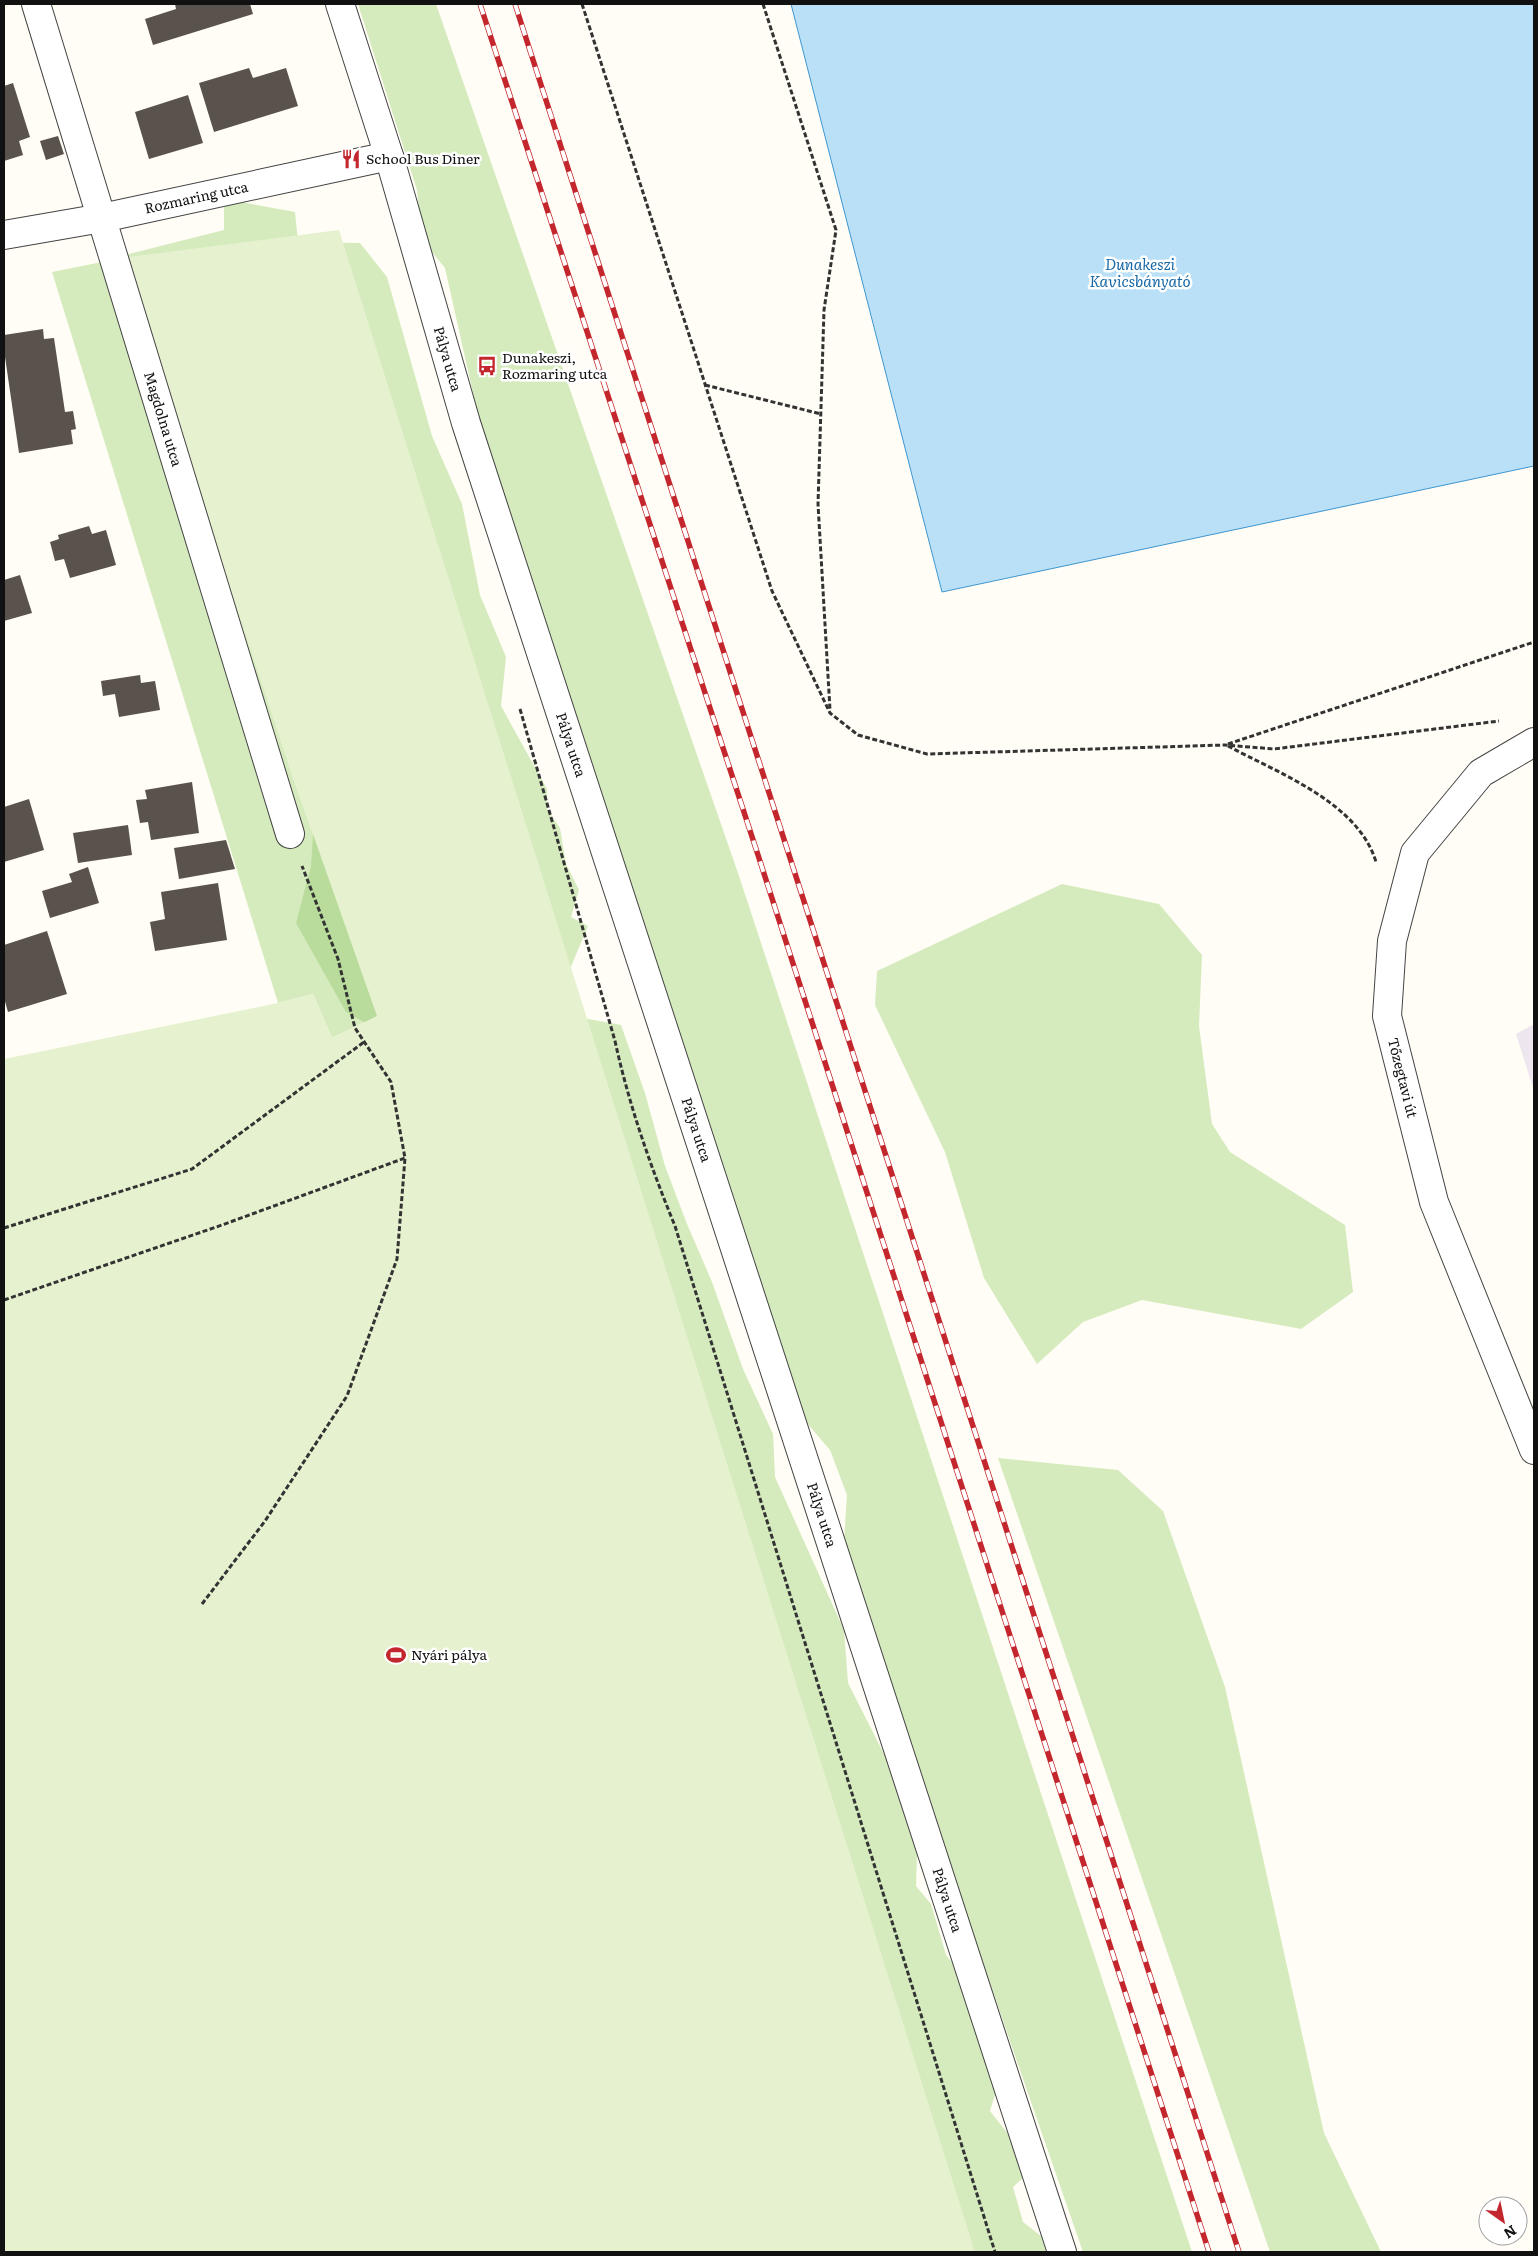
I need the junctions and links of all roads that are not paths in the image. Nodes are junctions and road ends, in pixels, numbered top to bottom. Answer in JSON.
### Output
{"nodes":[{"id":1,"x":36,"y":4,"type":"edge"},
{"id":2,"x":340,"y":4,"type":"edge"},
{"id":3,"x":388,"y":156,"type":"junction"},
{"id":4,"x":102,"y":218,"type":"junction"},
{"id":5,"x":4,"y":234,"type":"edge"},
{"id":6,"x":1534,"y":742,"type":"edge"},
{"id":7,"x":290,"y":834,"type":"road end"},
{"id":8,"x":1534,"y":1450,"type":"edge"},
{"id":9,"x":1062,"y":2252,"type":"edge"}],
"edges":[{"from":1,"to":4,"type":"street","name":"Magdolna utca"},
{"from":2,"to":3,"type":"street","name":"Pálya utca"},
{"from":3,"to":4,"type":"street","name":"Rozmaring utca"},
{"from":3,"to":9,"type":"street","name":"Pálya utca"},
{"from":4,"to":5,"type":"street","name":"Rozmaring utca"},
{"from":4,"to":7,"type":"street","name":"Magdolna utca"},
{"from":6,"to":8,"type":"street","name":"Tőzegtavi út"}]}
